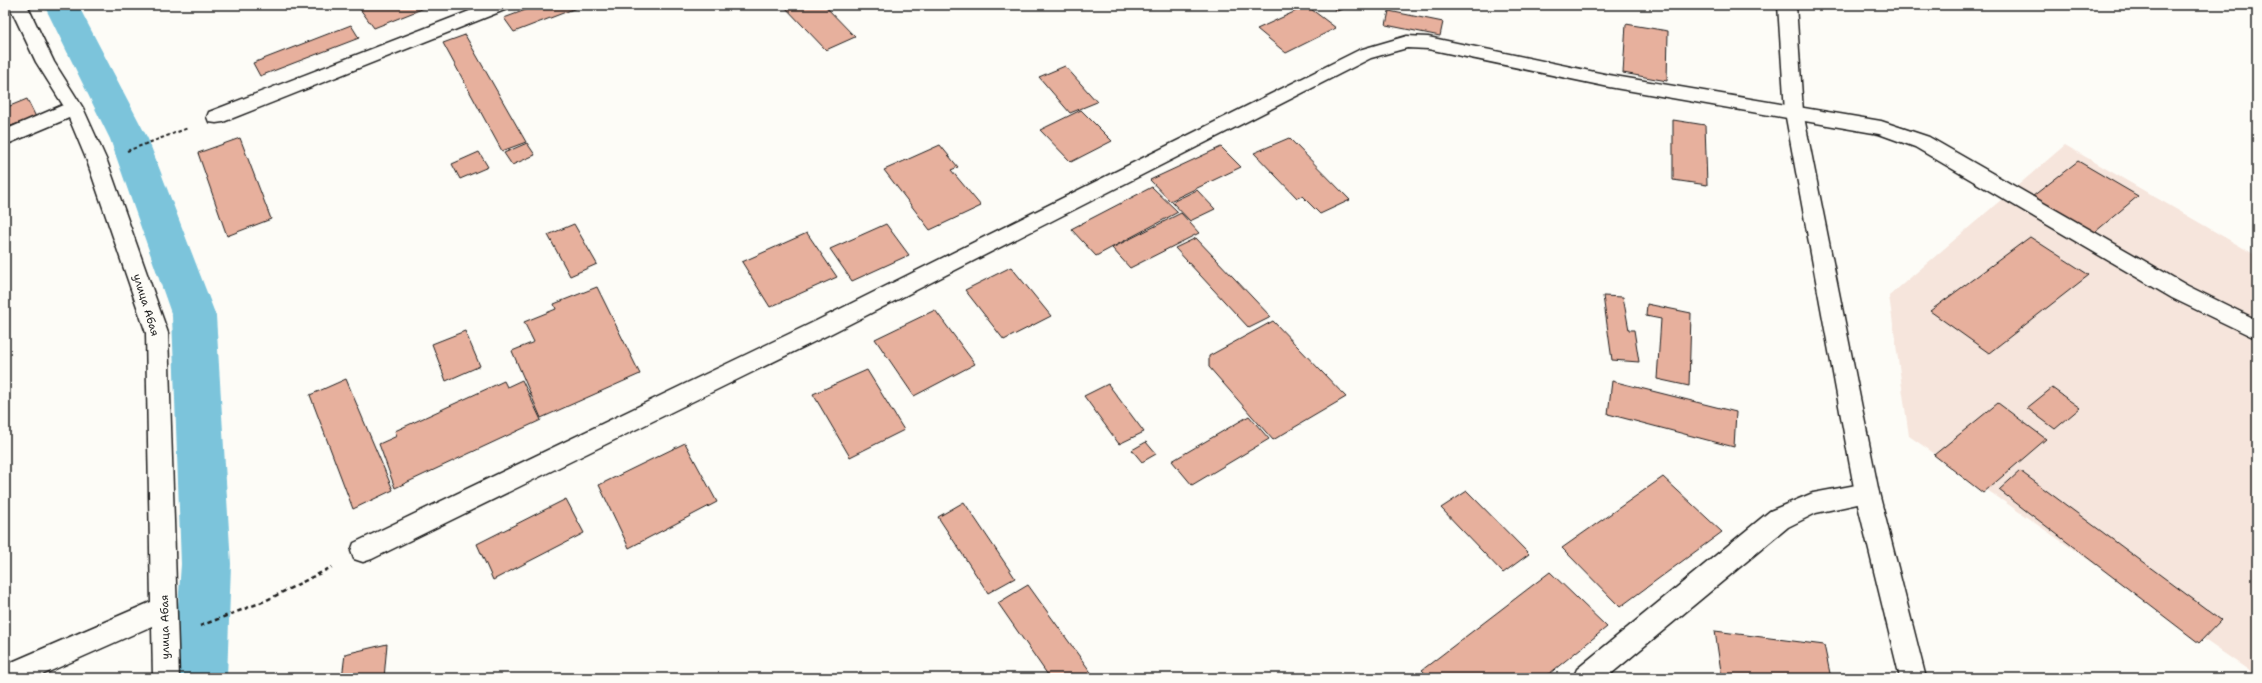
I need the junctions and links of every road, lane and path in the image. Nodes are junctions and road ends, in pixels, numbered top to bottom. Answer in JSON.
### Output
{"nodes":[{"id":1,"x":18,"y":5,"type":"edge"},
{"id":2,"x":501,"y":5,"type":"edge"},
{"id":3,"x":1787,"y":5,"type":"edge"},
{"id":4,"x":74,"y":108,"type":"junction"},
{"id":5,"x":1794,"y":112,"type":"junction"},
{"id":6,"x":216,"y":117,"type":"dead end"},
{"id":7,"x":5,"y":138,"type":"edge"},
{"id":8,"x":2257,"y":330,"type":"edge"},
{"id":9,"x":1867,"y":494,"type":"junction"},
{"id":10,"x":363,"y":551,"type":"joint"},
{"id":11,"x":165,"y":608,"type":"junction"},
{"id":12,"x":166,"y":638,"type":"junction"},
{"id":13,"x":5,"y":678,"type":"edge"},
{"id":14,"x":166,"y":678,"type":"edge"},
{"id":15,"x":1586,"y":678,"type":"edge"},
{"id":16,"x":1913,"y":678,"type":"edge"}],
"edges":[{"from":1,"to":4,"type":"street","name":"улица Абая"},
{"from":2,"to":6,"type":"street"},
{"from":3,"to":5,"type":"street"},
{"from":4,"to":7,"type":"street"},
{"from":4,"to":11,"type":"street","name":"улица Абая"},
{"from":5,"to":8,"type":"street"},
{"from":5,"to":9,"type":"street"},
{"from":5,"to":10,"type":"street"},
{"from":9,"to":15,"type":"street"},
{"from":9,"to":16,"type":"street"},
{"from":10,"to":12,"type":"path"},
{"from":11,"to":12,"type":"street","name":"улица Абая"},
{"from":11,"to":13,"type":"street"},
{"from":12,"to":14,"type":"street","name":"улица Абая"}]}
